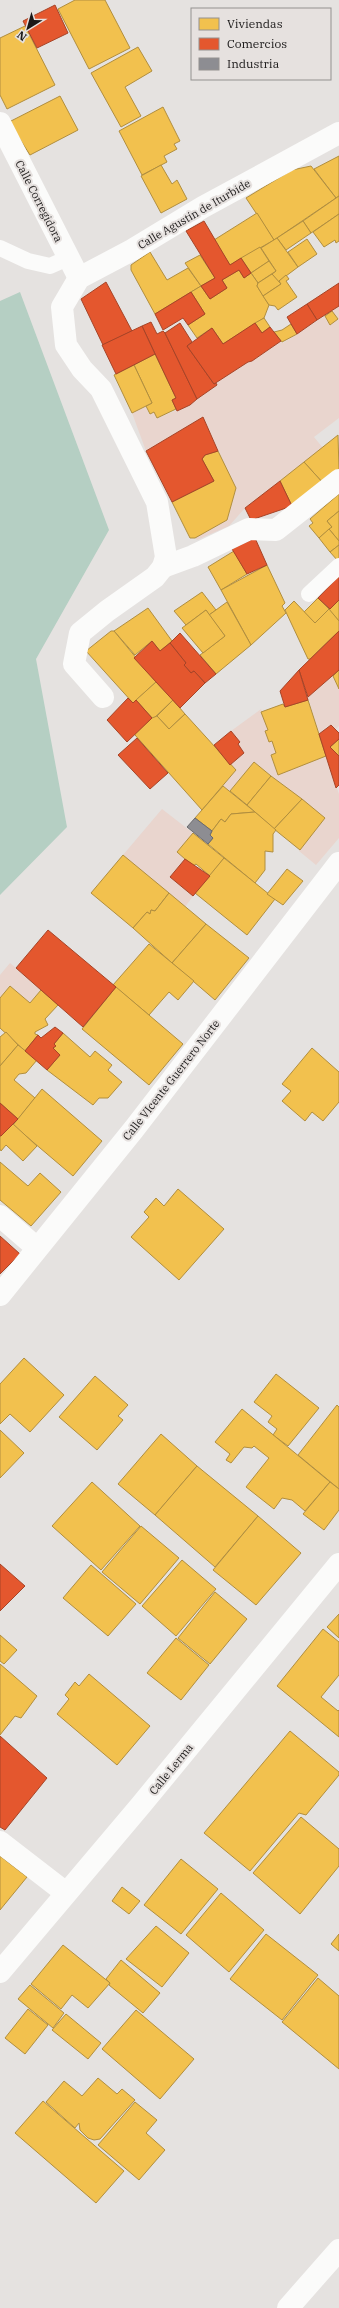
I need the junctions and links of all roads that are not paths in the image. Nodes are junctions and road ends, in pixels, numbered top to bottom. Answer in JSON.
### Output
{"nodes":[{"id":1,"x":0,"y":124,"type":"edge"},
{"id":2,"x":339,"y":133,"type":"edge"},
{"id":3,"x":0,"y":248,"type":"edge"},
{"id":4,"x":68,"y":258,"type":"junction"},
{"id":5,"x":79,"y":278,"type":"junction"},
{"id":6,"x":339,"y":480,"type":"edge"},
{"id":7,"x":339,"y":566,"type":"edge"},
{"id":8,"x":163,"y":567,"type":"junction"},
{"id":9,"x":309,"y":594,"type":"dead end"},
{"id":10,"x":103,"y":697,"type":"dead end"},
{"id":11,"x":339,"y":863,"type":"edge"},
{"id":12,"x":0,"y":1216,"type":"edge"},
{"id":13,"x":37,"y":1248,"type":"junction"},
{"id":14,"x":0,"y":1295,"type":"edge"},
{"id":15,"x":339,"y":1564,"type":"edge"},
{"id":16,"x":0,"y":1842,"type":"edge"},
{"id":17,"x":66,"y":1893,"type":"junction"},
{"id":18,"x":0,"y":1972,"type":"edge"},
{"id":19,"x":339,"y":2250,"type":"edge"},
{"id":20,"x":288,"y":2308,"type":"edge"}],
"edges":[{"from":1,"to":4,"type":"street","name":"Calle Corregidora"},
{"from":2,"to":5,"type":"street","name":"Calle Agustín de Iturbide"},
{"from":3,"to":4,"type":"lane"},
{"from":4,"to":5,"type":"street","name":"Calle Corregidora"},
{"from":5,"to":8,"type":"street"},
{"from":6,"to":8,"type":"street"},
{"from":7,"to":9,"type":"lane"},
{"from":8,"to":10,"type":"street"},
{"from":11,"to":13,"type":"street","name":"Calle VIcente Guerrero Norte"},
{"from":12,"to":13,"type":"street"},
{"from":13,"to":14,"type":"street","name":"Calle VIcente Guerrero Norte"},
{"from":15,"to":17,"type":"street","name":"Calle Lerma"},
{"from":16,"to":17,"type":"street"},
{"from":17,"to":18,"type":"street","name":"Calle Lerma"},
{"from":19,"to":20,"type":"street"}]}
